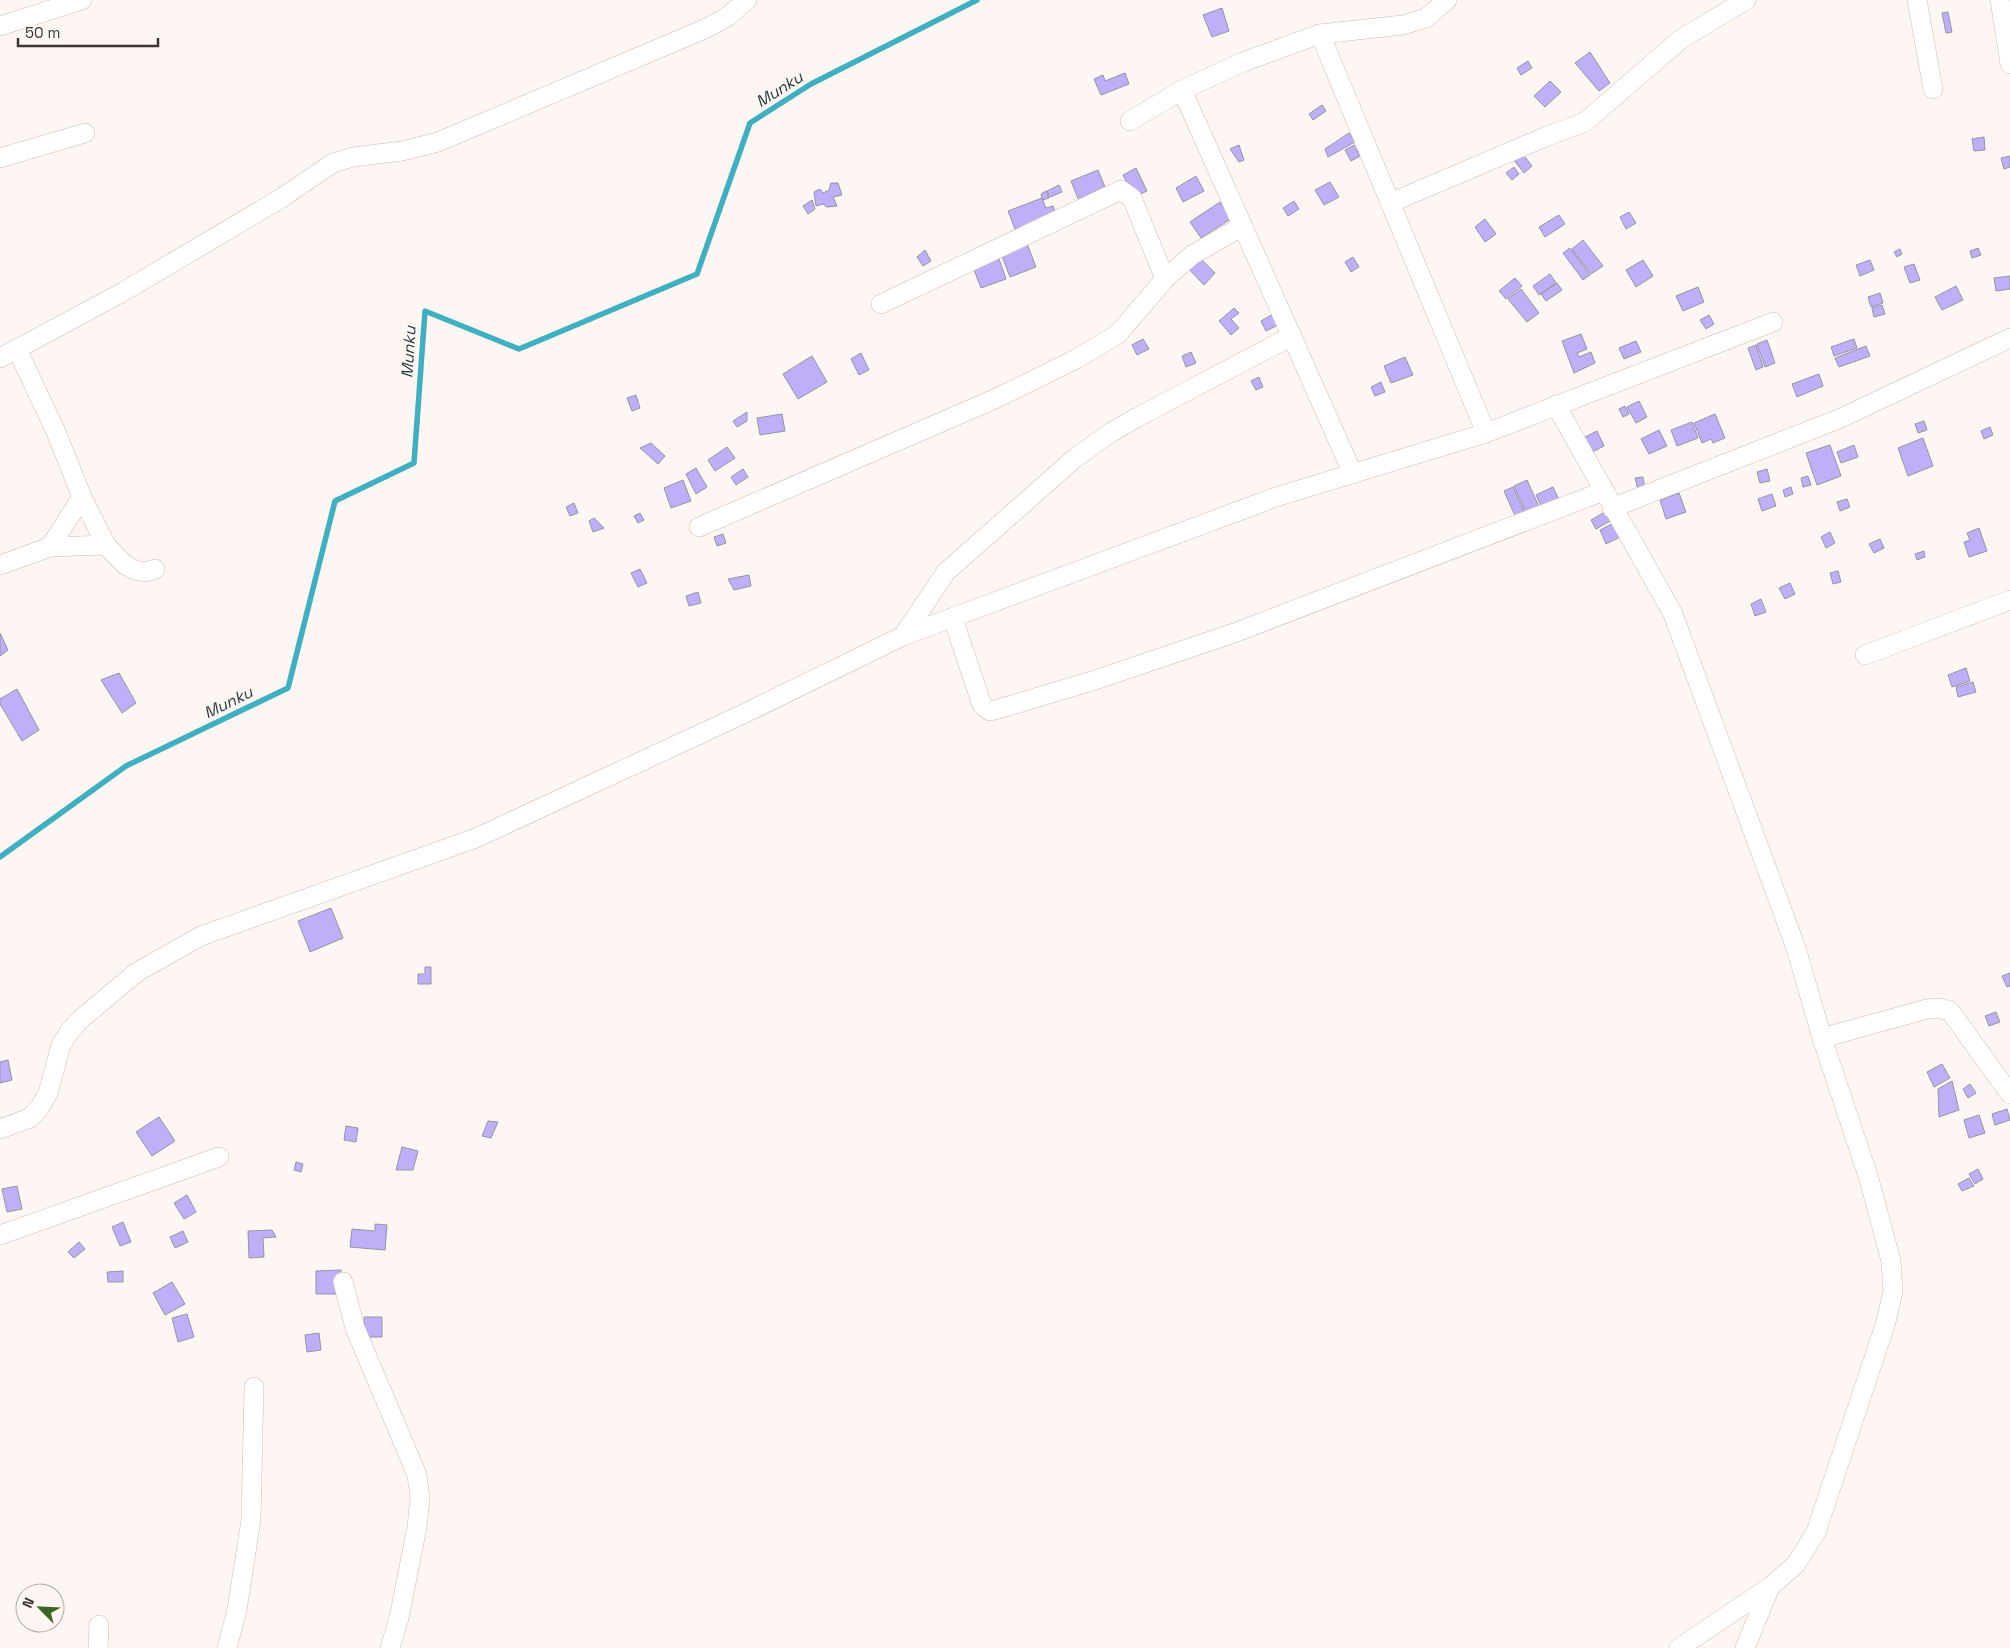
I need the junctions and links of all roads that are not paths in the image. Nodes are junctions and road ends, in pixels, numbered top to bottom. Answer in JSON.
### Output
{"nodes":[{"id":1,"x":82,"y":0,"type":"edge"},
{"id":2,"x":747,"y":0,"type":"edge"},
{"id":3,"x":1447,"y":0,"type":"edge"},
{"id":4,"x":1746,"y":0,"type":"edge"},
{"id":5,"x":1916,"y":0,"type":"edge"},
{"id":6,"x":2000,"y":0,"type":"edge"},
{"id":7,"x":0,"y":26,"type":"edge"},
{"id":8,"x":1320,"y":34,"type":"junction"},
{"id":9,"x":2010,"y":64,"type":"edge"},
{"id":10,"x":1182,"y":90,"type":"junction"},
{"id":11,"x":1933,"y":90,"type":"dead end"},
{"id":12,"x":1130,"y":121,"type":"dead end"},
{"id":13,"x":84,"y":133,"type":"dead end"},
{"id":14,"x":0,"y":158,"type":"edge"},
{"id":15,"x":1390,"y":204,"type":"junction"},
{"id":16,"x":1243,"y":226,"type":"junction"},
{"id":17,"x":1166,"y":280,"type":"junction"},
{"id":18,"x":881,"y":304,"type":"dead end"},
{"id":19,"x":1773,"y":322,"type":"dead end"},
{"id":20,"x":1292,"y":336,"type":"junction"},
{"id":21,"x":2010,"y":338,"type":"edge"},
{"id":22,"x":17,"y":349,"type":"junction"},
{"id":23,"x":0,"y":358,"type":"edge"},
{"id":24,"x":1556,"y":405,"type":"junction"},
{"id":25,"x":1486,"y":433,"type":"junction"},
{"id":26,"x":1353,"y":474,"type":"junction"},
{"id":27,"x":82,"y":497,"type":"junction"},
{"id":28,"x":1608,"y":500,"type":"junction"},
{"id":29,"x":699,"y":527,"type":"dead end"},
{"id":30,"x":106,"y":545,"type":"junction"},
{"id":31,"x":50,"y":547,"type":"junction"},
{"id":32,"x":0,"y":565,"type":"edge"},
{"id":33,"x":155,"y":569,"type":"dead end"},
{"id":34,"x":2010,"y":600,"type":"edge"},
{"id":35,"x":953,"y":619,"type":"junction"},
{"id":36,"x":903,"y":636,"type":"junction"},
{"id":37,"x":1865,"y":655,"type":"dead end"},
{"id":38,"x":1822,"y":1038,"type":"junction"},
{"id":39,"x":2010,"y":1094,"type":"edge"},
{"id":40,"x":0,"y":1129,"type":"edge"},
{"id":41,"x":219,"y":1157,"type":"dead end"},
{"id":42,"x":0,"y":1235,"type":"edge"},
{"id":43,"x":343,"y":1282,"type":"dead end"},
{"id":44,"x":254,"y":1387,"type":"dead end"},
{"id":45,"x":1770,"y":1587,"type":"junction"},
{"id":46,"x":99,"y":1625,"type":"dead end"},
{"id":47,"x":98,"y":1648,"type":"edge"},
{"id":48,"x":227,"y":1648,"type":"edge"},
{"id":49,"x":390,"y":1648,"type":"edge"},
{"id":50,"x":1679,"y":1648,"type":"edge"},
{"id":51,"x":1745,"y":1648,"type":"edge"}],
"edges":[{"from":1,"to":7,"type":"street"},
{"from":2,"to":22,"type":"street"},
{"from":3,"to":8,"type":"street"},
{"from":4,"to":15,"type":"street"},
{"from":5,"to":11,"type":"street"},
{"from":6,"to":9,"type":"street"},
{"from":8,"to":10,"type":"street"},
{"from":8,"to":15,"type":"street"},
{"from":10,"to":12,"type":"street"},
{"from":10,"to":16,"type":"street"},
{"from":13,"to":14,"type":"street"},
{"from":15,"to":25,"type":"street"},
{"from":16,"to":17,"type":"street"},
{"from":16,"to":20,"type":"street"},
{"from":17,"to":18,"type":"street"},
{"from":17,"to":29,"type":"street"},
{"from":19,"to":24,"type":"street"},
{"from":20,"to":26,"type":"street"},
{"from":20,"to":36,"type":"street"},
{"from":21,"to":28,"type":"street"},
{"from":22,"to":23,"type":"street"},
{"from":22,"to":27,"type":"street"},
{"from":24,"to":25,"type":"street"},
{"from":24,"to":28,"type":"street"},
{"from":25,"to":26,"type":"street"},
{"from":26,"to":35,"type":"street"},
{"from":27,"to":30,"type":"street"},
{"from":27,"to":31,"type":"street"},
{"from":28,"to":35,"type":"street"},
{"from":28,"to":38,"type":"street"},
{"from":30,"to":31,"type":"street"},
{"from":30,"to":33,"type":"street"},
{"from":31,"to":32,"type":"street"},
{"from":34,"to":37,"type":"street"},
{"from":35,"to":36,"type":"street"},
{"from":36,"to":40,"type":"street"},
{"from":38,"to":39,"type":"street"},
{"from":38,"to":45,"type":"street"},
{"from":41,"to":42,"type":"street"},
{"from":43,"to":49,"type":"street"},
{"from":44,"to":48,"type":"street"},
{"from":45,"to":50,"type":"street"},
{"from":45,"to":51,"type":"street"},
{"from":46,"to":47,"type":"street"}]}
